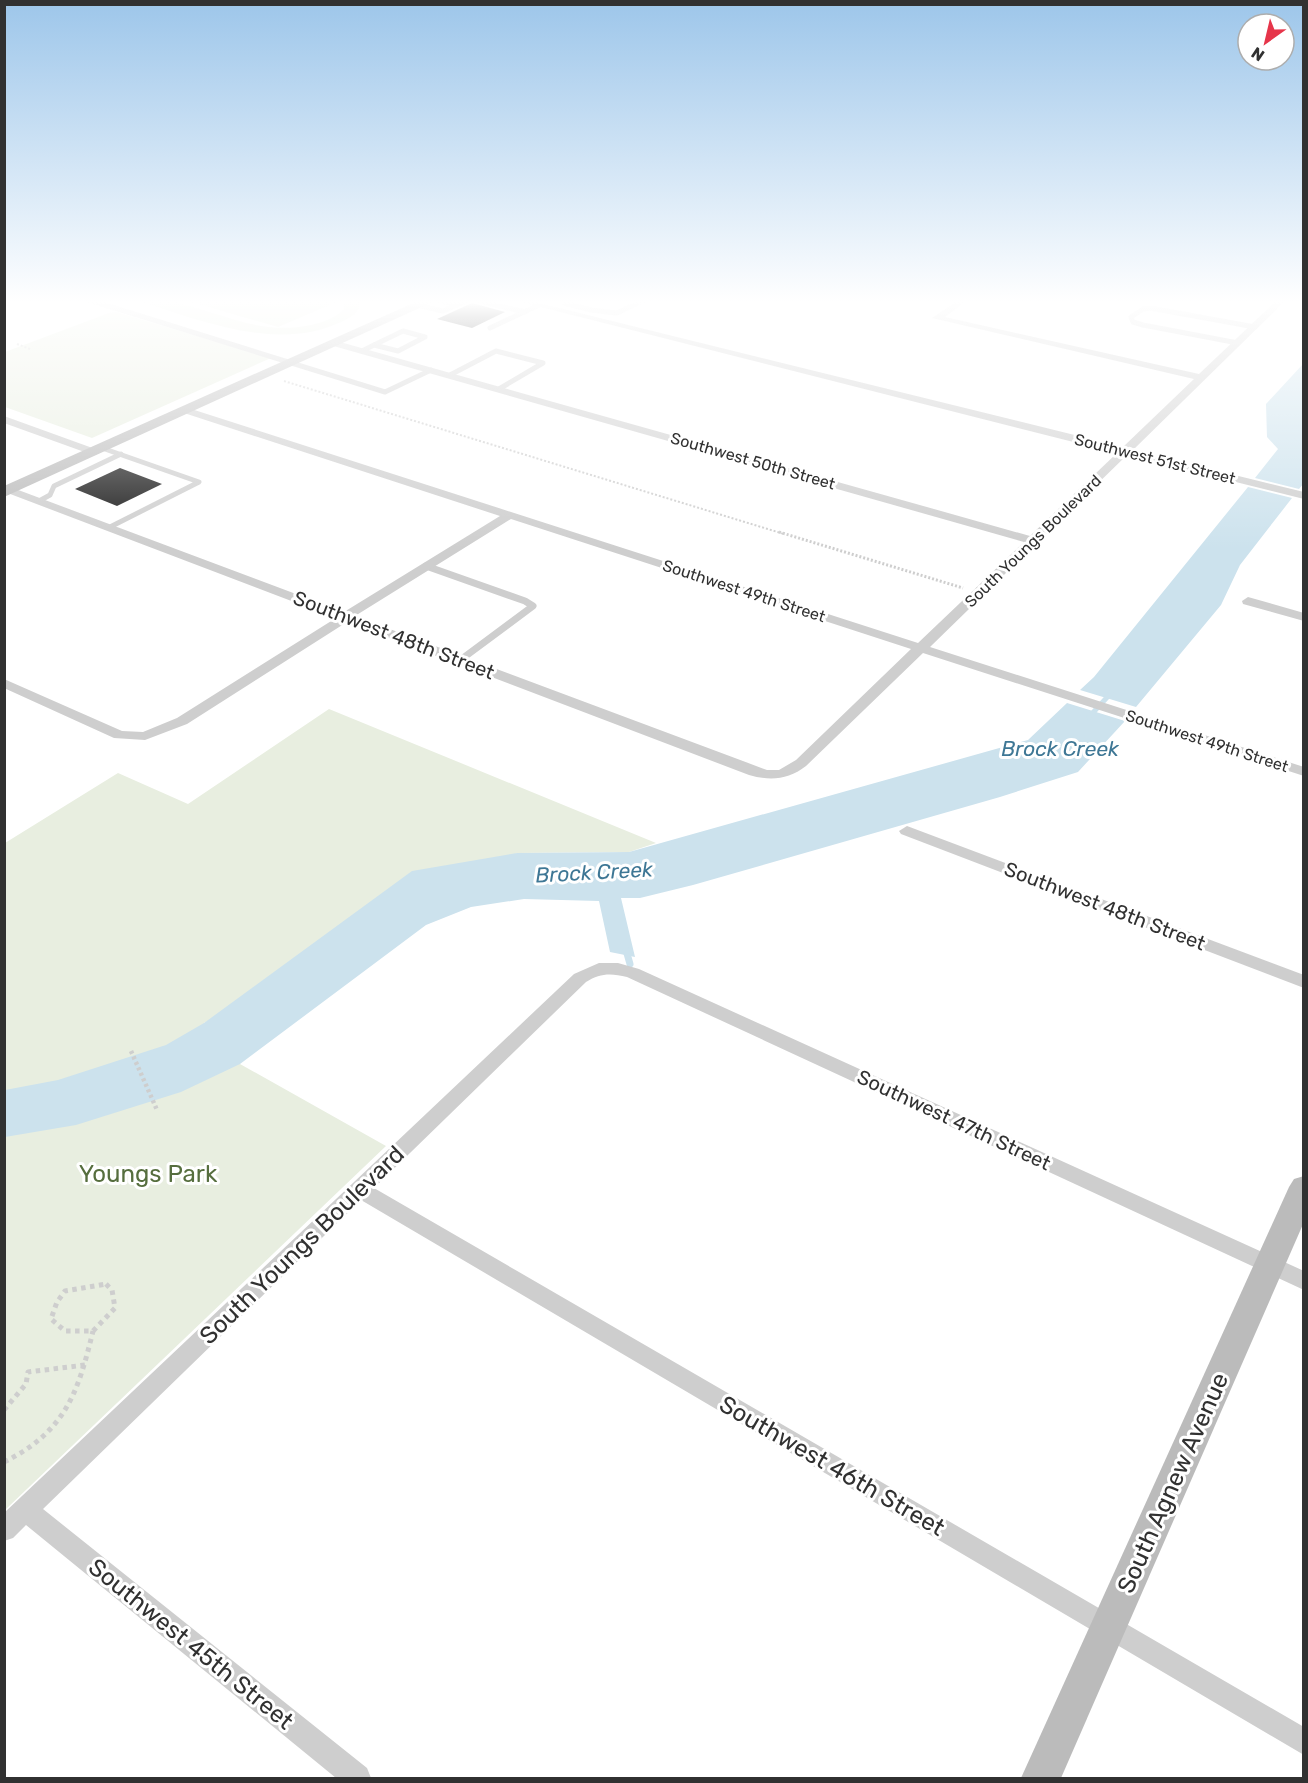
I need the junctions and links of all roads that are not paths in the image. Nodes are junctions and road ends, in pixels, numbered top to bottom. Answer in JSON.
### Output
{"nodes":[{"id":1,"x":245,"y":383,"type":"edge"},
{"id":2,"x":356,"y":383,"type":"edge"},
{"id":3,"x":403,"y":383,"type":"edge"},
{"id":4,"x":479,"y":383,"type":"edge"},
{"id":5,"x":509,"y":383,"type":"edge"},
{"id":6,"x":852,"y":383,"type":"edge"},
{"id":7,"x":1197,"y":383,"type":"edge"},
{"id":8,"x":499,"y":389,"type":"junction"},
{"id":9,"x":185,"y":410,"type":"junction"},
{"id":10,"x":4,"y":419,"type":"edge"},
{"id":11,"x":98,"y":450,"type":"junction"},
{"id":12,"x":1126,"y":452,"type":"junction"},
{"id":13,"x":120,"y":454,"type":"junction"},
{"id":14,"x":7,"y":491,"type":"edge"},
{"id":15,"x":1299,"y":495,"type":"edge"},
{"id":16,"x":39,"y":501,"type":"junction"},
{"id":17,"x":510,"y":514,"type":"junction"},
{"id":18,"x":110,"y":527,"type":"junction"},
{"id":19,"x":1033,"y":541,"type":"junction"},
{"id":20,"x":426,"y":566,"type":"junction"},
{"id":21,"x":1248,"y":601,"type":"dead end"},
{"id":22,"x":346,"y":617,"type":"junction"},
{"id":23,"x":1304,"y":617,"type":"edge"},
{"id":24,"x":922,"y":648,"type":"junction"},
{"id":25,"x":459,"y":661,"type":"junction"},
{"id":26,"x":4,"y":683,"type":"edge"},
{"id":27,"x":1304,"y":772,"type":"edge"},
{"id":28,"x":779,"y":776,"type":"joint"},
{"id":29,"x":907,"y":831,"type":"dead end"},
{"id":30,"x":603,"y":967,"type":"joint"},
{"id":31,"x":1304,"y":982,"type":"edge"},
{"id":32,"x":1304,"y":1187,"type":"edge"},
{"id":33,"x":360,"y":1190,"type":"junction"},
{"id":34,"x":1268,"y":1265,"type":"junction"},
{"id":35,"x":1304,"y":1281,"type":"edge"},
{"id":36,"x":26,"y":1510,"type":"junction"},
{"id":37,"x":4,"y":1530,"type":"edge"},
{"id":38,"x":1109,"y":1629,"type":"junction"},
{"id":39,"x":1304,"y":1742,"type":"edge"},
{"id":40,"x":357,"y":1779,"type":"edge"},
{"id":41,"x":1041,"y":1779,"type":"edge"}],
"edges":[{"from":1,"to":9,"type":"main road"},
{"from":2,"to":3,"type":"lane"},
{"from":4,"to":8,"type":"street","name":"Southwest 50th Street"},
{"from":5,"to":8,"type":"lane"},
{"from":6,"to":12,"type":"street","name":"Southwest 51st Street"},
{"from":7,"to":12,"type":"street","name":"South Youngs Boulevard"},
{"from":8,"to":19,"type":"street","name":"Southwest 50th Street"},
{"from":9,"to":11,"type":"main road"},
{"from":9,"to":17,"type":"street","name":"Southwest 49th Street"},
{"from":10,"to":11,"type":"street"},
{"from":11,"to":13,"type":"lane"},
{"from":11,"to":14,"type":"main road"},
{"from":12,"to":15,"type":"street","name":"Southwest 51st Street"},
{"from":12,"to":19,"type":"street","name":"South Youngs Boulevard"},
{"from":13,"to":16,"type":"lane"},
{"from":13,"to":18,"type":"lane"},
{"from":14,"to":16,"type":"street","name":"Southwest 48th Street"},
{"from":16,"to":18,"type":"street","name":"Southwest 48th Street"},
{"from":17,"to":20,"type":"street"},
{"from":17,"to":24,"type":"street","name":"Southwest 49th Street"},
{"from":18,"to":22,"type":"street","name":"Southwest 48th Street"},
{"from":19,"to":24,"type":"street","name":"South Youngs Boulevard"},
{"from":20,"to":22,"type":"street"},
{"from":20,"to":25,"type":"lane"},
{"from":21,"to":23,"type":"street"},
{"from":22,"to":25,"type":"street","name":"Southwest 48th Street"},
{"from":22,"to":26,"type":"street"},
{"from":24,"to":27,"type":"street","name":"Southwest 49th Street"},
{"from":24,"to":28,"type":"street","name":"South Youngs Boulevard"},
{"from":25,"to":28,"type":"street","name":"Southwest 48th Street"},
{"from":29,"to":31,"type":"street","name":"Southwest 48th Street"},
{"from":30,"to":33,"type":"street","name":"South Youngs Boulevard"},
{"from":30,"to":34,"type":"street","name":"Southwest 47th Street"},
{"from":32,"to":34,"type":"main road","name":"South Agnew Avenue"},
{"from":33,"to":36,"type":"street","name":"South Youngs Boulevard"},
{"from":33,"to":38,"type":"street","name":"Southwest 46th Street"},
{"from":34,"to":35,"type":"street","name":"Southwest 47th Street"},
{"from":34,"to":38,"type":"main road","name":"South Agnew Avenue"},
{"from":36,"to":37,"type":"street","name":"South Youngs Boulevard"},
{"from":36,"to":40,"type":"street","name":"Southwest 45th Street"},
{"from":38,"to":39,"type":"street","name":"Southwest 46th Street"},
{"from":38,"to":41,"type":"main road","name":"South Agnew Avenue"}]}
